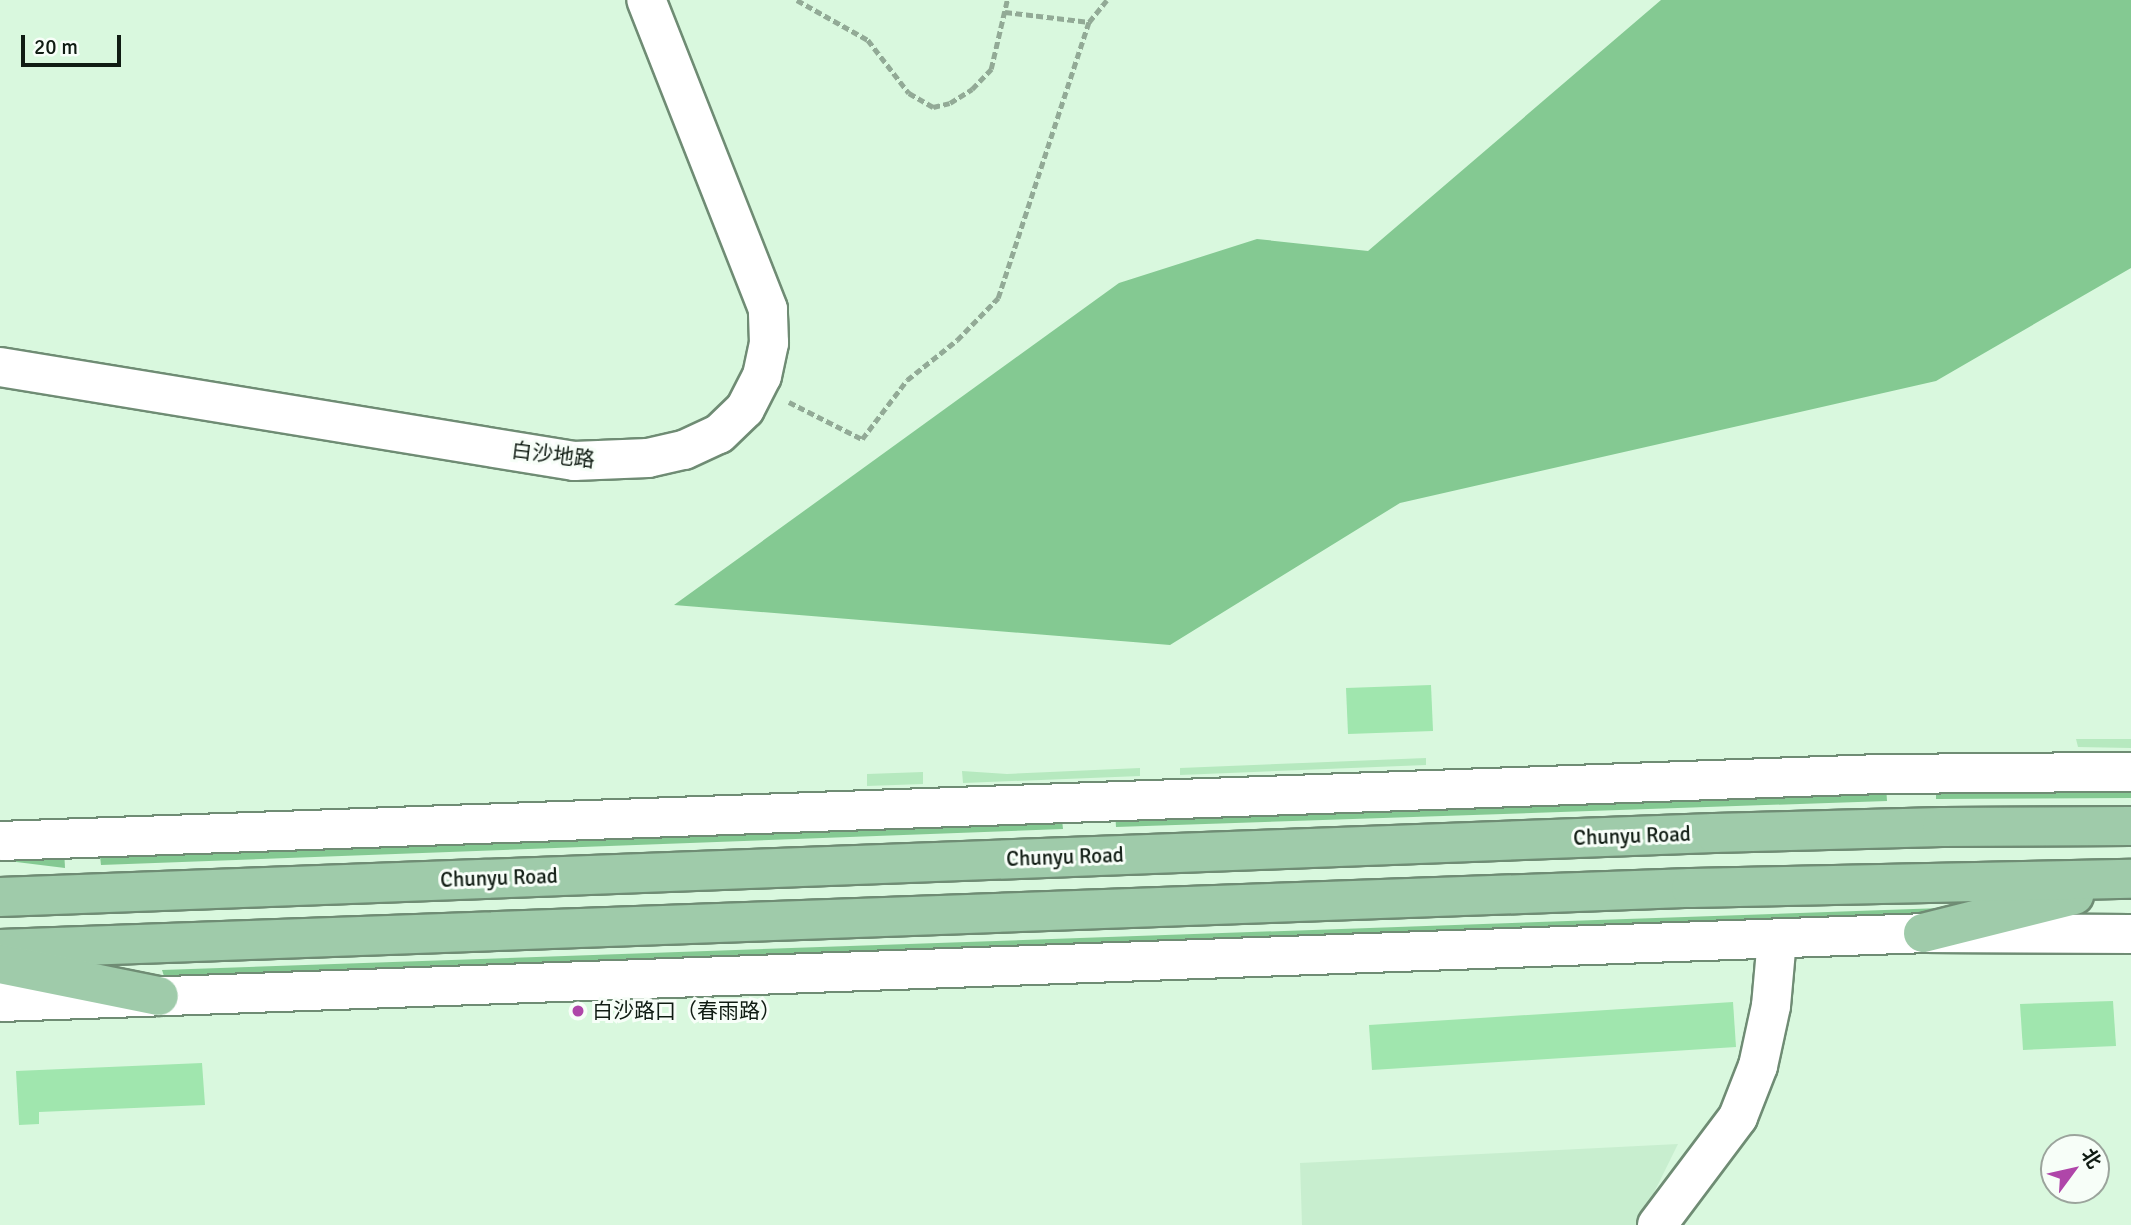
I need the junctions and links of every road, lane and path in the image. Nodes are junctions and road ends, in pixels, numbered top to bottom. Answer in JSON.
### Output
{"nodes":[{"id":1,"x":646,"y":0,"type":"edge"},
{"id":2,"x":797,"y":0,"type":"edge"},
{"id":3,"x":1007,"y":0,"type":"edge"},
{"id":4,"x":1107,"y":0,"type":"edge"},
{"id":5,"x":1005,"y":12,"type":"junction"},
{"id":6,"x":1089,"y":22,"type":"junction"},
{"id":7,"x":0,"y":367,"type":"edge"},
{"id":8,"x":757,"y":387,"type":"junction"},
{"id":9,"x":2131,"y":772,"type":"edge"},
{"id":10,"x":2131,"y":826,"type":"edge"},
{"id":11,"x":0,"y":841,"type":"edge"},
{"id":12,"x":0,"y":876,"type":"edge"},
{"id":13,"x":2131,"y":880,"type":"edge"},
{"id":14,"x":88,"y":893,"type":"junction"},
{"id":15,"x":0,"y":897,"type":"edge"},
{"id":16,"x":1923,"y":933,"type":"junction"},
{"id":17,"x":2131,"y":934,"type":"edge"},
{"id":18,"x":1777,"y":939,"type":"junction"},
{"id":19,"x":0,"y":949,"type":"edge"},
{"id":20,"x":0,"y":964,"type":"edge"},
{"id":21,"x":159,"y":996,"type":"junction"},
{"id":22,"x":0,"y":1002,"type":"edge"},
{"id":23,"x":1657,"y":1225,"type":"edge"}],
"edges":[{"from":1,"to":8,"type":"street","name":"白沙地路"},
{"from":2,"to":5,"type":"path"},
{"from":3,"to":5,"type":"path"},
{"from":4,"to":6,"type":"path"},
{"from":5,"to":6,"type":"path"},
{"from":6,"to":8,"type":"path"},
{"from":7,"to":8,"type":"street","name":"白沙地路"},
{"from":9,"to":11,"type":"street"},
{"from":10,"to":14,"type":"main road","name":"Chunyu Road"},
{"from":12,"to":14,"type":"main road"},
{"from":13,"to":16,"type":"main road"},
{"from":13,"to":19,"type":"main road"},
{"from":14,"to":15,"type":"main road","name":"Chunyu Road"},
{"from":16,"to":17,"type":"street"},
{"from":16,"to":18,"type":"street"},
{"from":18,"to":21,"type":"street"},
{"from":18,"to":23,"type":"street"},
{"from":20,"to":21,"type":"main road"},
{"from":21,"to":22,"type":"street"}]}
